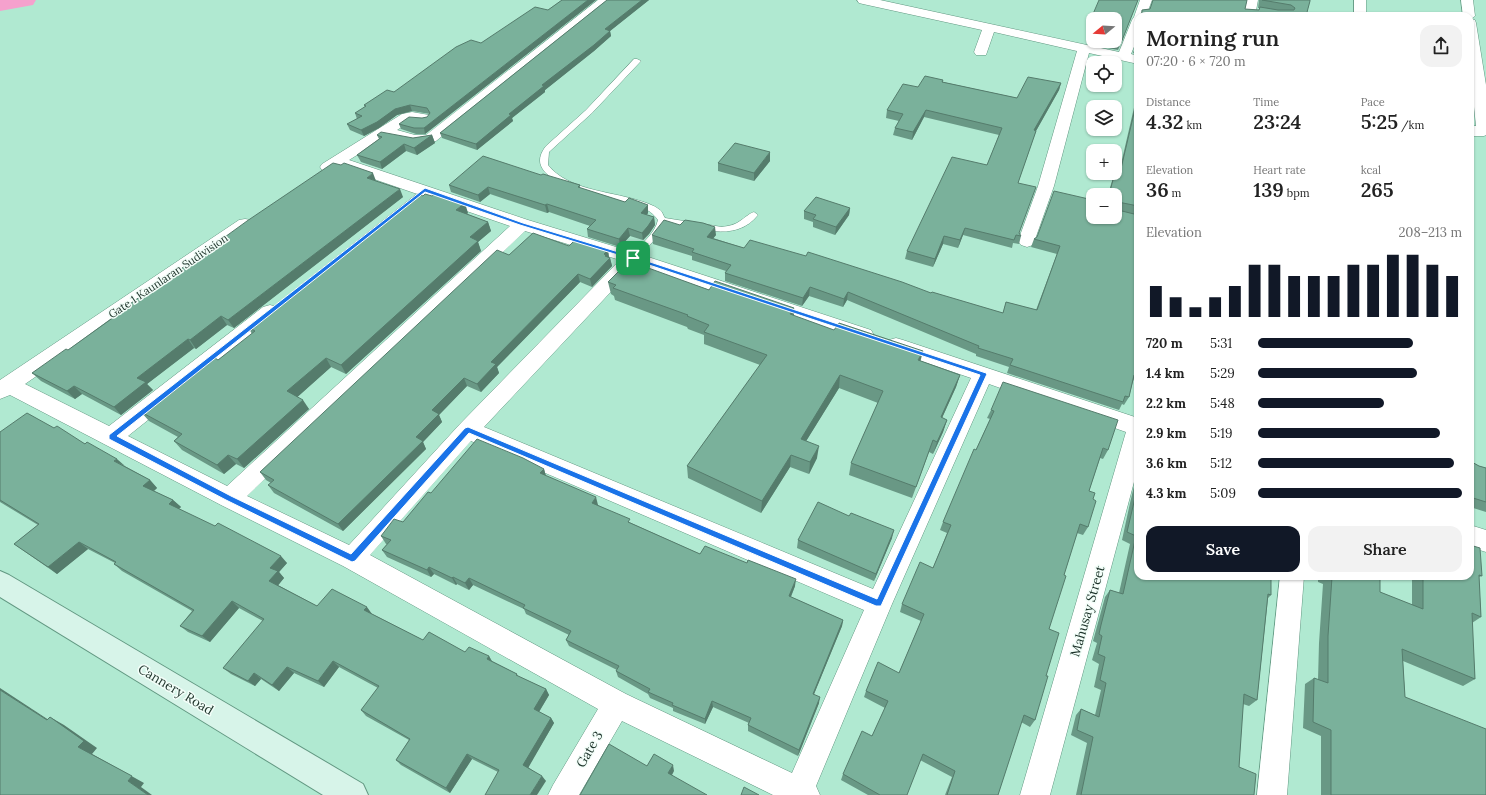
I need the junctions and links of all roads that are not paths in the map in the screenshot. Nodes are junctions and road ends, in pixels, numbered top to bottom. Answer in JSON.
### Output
{"nodes":[{"id":1,"x":606,"y":0,"type":"edge"},
{"id":2,"x":862,"y":0,"type":"edge"},
{"id":3,"x":1146,"y":0,"type":"edge"},
{"id":4,"x":1360,"y":0,"type":"edge"},
{"id":5,"x":1467,"y":0,"type":"edge"},
{"id":6,"x":1142,"y":12,"type":"edge"},
{"id":7,"x":1360,"y":12,"type":"edge"},
{"id":8,"x":1468,"y":12,"type":"edge"},
{"id":9,"x":989,"y":27,"type":"junction"},
{"id":10,"x":1134,"y":30,"type":"edge"},
{"id":11,"x":1474,"y":42,"type":"edge"},
{"id":12,"x":1084,"y":48,"type":"junction"},
{"id":13,"x":981,"y":52,"type":"dead end"},
{"id":14,"x":1124,"y":56,"type":"junction"},
{"id":15,"x":1134,"y":59,"type":"edge"},
{"id":16,"x":637,"y":61,"type":"dead end"},
{"id":17,"x":424,"y":118,"type":"edge"},
{"id":18,"x":1474,"y":131,"type":"edge"},
{"id":19,"x":386,"y":132,"type":"junction"},
{"id":20,"x":336,"y":161,"type":"junction"},
{"id":21,"x":316,"y":175,"type":"edge"},
{"id":22,"x":425,"y":190,"type":"junction"},
{"id":23,"x":406,"y":205,"type":"edge"},
{"id":24,"x":258,"y":215,"type":"edge"},
{"id":25,"x":754,"y":215,"type":"dead end"},
{"id":26,"x":662,"y":220,"type":"junction"},
{"id":27,"x":522,"y":224,"type":"junction"},
{"id":28,"x":1027,"y":241,"type":"dead end"},
{"id":29,"x":633,"y":258,"type":"junction"},
{"id":30,"x":280,"y":303,"type":"edge"},
{"id":31,"x":984,"y":374,"type":"junction"},
{"id":32,"x":5,"y":388,"type":"edge"},
{"id":33,"x":1134,"y":426,"type":"edge"},
{"id":34,"x":468,"y":430,"type":"junction"},
{"id":35,"x":111,"y":437,"type":"junction"},
{"id":36,"x":1134,"y":441,"type":"edge"},
{"id":37,"x":229,"y":498,"type":"junction"},
{"id":38,"x":1474,"y":537,"type":"edge"},
{"id":39,"x":1486,"y":541,"type":"edge"},
{"id":40,"x":352,"y":558,"type":"junction"},
{"id":41,"x":1292,"y":580,"type":"edge"},
{"id":42,"x":0,"y":583,"type":"edge"},
{"id":43,"x":879,"y":604,"type":"junction"},
{"id":44,"x":616,"y":704,"type":"junction"},
{"id":45,"x":802,"y":794,"type":"edge"},
{"id":46,"x":352,"y":795,"type":"edge"},
{"id":47,"x":563,"y":795,"type":"edge"},
{"id":48,"x":1035,"y":795,"type":"edge"},
{"id":49,"x":1272,"y":795,"type":"edge"}],
"edges":[{"from":1,"to":19,"type":"street"},
{"from":2,"to":9,"type":"street"},
{"from":3,"to":6,"type":"street"},
{"from":4,"to":7,"type":"street"},
{"from":5,"to":8,"type":"street"},
{"from":9,"to":12,"type":"street"},
{"from":9,"to":13,"type":"street"},
{"from":10,"to":14,"type":"street"},
{"from":11,"to":18,"type":"street"},
{"from":12,"to":14,"type":"street"},
{"from":12,"to":28,"type":"street"},
{"from":14,"to":15,"type":"street"},
{"from":16,"to":26,"type":"lane"},
{"from":17,"to":19,"type":"street"},
{"from":19,"to":20,"type":"street"},
{"from":20,"to":21,"type":"street"},
{"from":20,"to":22,"type":"street"},
{"from":22,"to":23,"type":"street"},
{"from":22,"to":27,"type":"street"},
{"from":24,"to":32,"type":"street","name":"Gate 1 Kaunlaran Sudivision"},
{"from":25,"to":26,"type":"lane"},
{"from":26,"to":29,"type":"lane"},
{"from":27,"to":29,"type":"street"},
{"from":27,"to":37,"type":"street"},
{"from":29,"to":31,"type":"street"},
{"from":29,"to":34,"type":"street"},
{"from":30,"to":35,"type":"street"},
{"from":31,"to":33,"type":"street"},
{"from":31,"to":43,"type":"street"},
{"from":32,"to":35,"type":"street"},
{"from":34,"to":40,"type":"street"},
{"from":34,"to":43,"type":"street"},
{"from":35,"to":37,"type":"street"},
{"from":36,"to":48,"type":"street","name":"Mahusay Street"},
{"from":37,"to":40,"type":"street"},
{"from":38,"to":39,"type":"street"},
{"from":40,"to":44,"type":"street"},
{"from":41,"to":49,"type":"street"},
{"from":42,"to":46,"type":"main road","name":"Cannery Road"},
{"from":43,"to":45,"type":"street"},
{"from":44,"to":45,"type":"street"},
{"from":44,"to":47,"type":"street","name":"Gate 3"}]}
